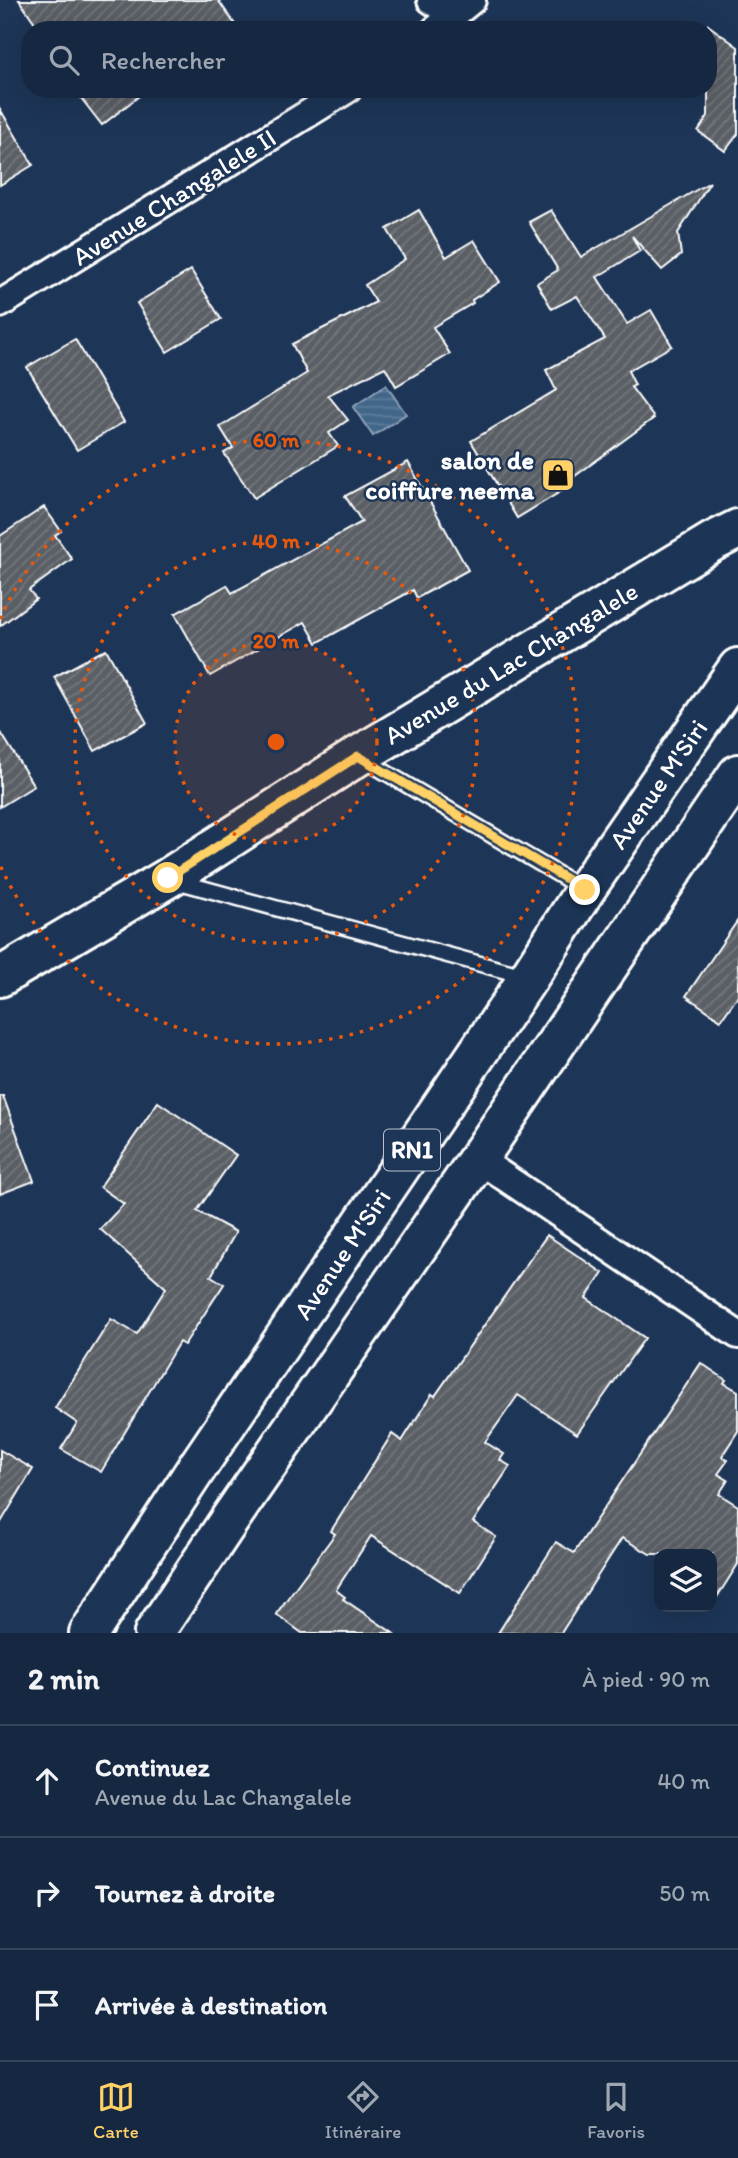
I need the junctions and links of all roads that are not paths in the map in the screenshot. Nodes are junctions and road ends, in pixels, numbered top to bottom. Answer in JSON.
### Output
{"nodes":[{"id":1,"x":431,"y":0,"type":"edge"},
{"id":2,"x":454,"y":15,"type":"edge"},
{"id":3,"x":333,"y":98,"type":"edge"},
{"id":4,"x":0,"y":304,"type":"edge"},
{"id":5,"x":738,"y":528,"type":"edge"},
{"id":6,"x":738,"y":668,"type":"edge"},
{"id":7,"x":358,"y":756,"type":"junction"},
{"id":8,"x":738,"y":774,"type":"edge"},
{"id":9,"x":168,"y":878,"type":"junction"},
{"id":10,"x":585,"y":890,"type":"junction"},
{"id":11,"x":0,"y":977,"type":"edge"},
{"id":12,"x":529,"y":977,"type":"junction"},
{"id":13,"x":478,"y":1159,"type":"junction"},
{"id":14,"x":738,"y":1335,"type":"edge"},
{"id":15,"x":89,"y":1633,"type":"edge"},
{"id":16,"x":154,"y":1633,"type":"edge"}],
"edges":[{"from":1,"to":2,"type":"street"},
{"from":3,"to":4,"type":"street","name":"Avenue Changalele II"},
{"from":5,"to":7,"type":"main road","name":"Avenue du Lac Changalele"},
{"from":6,"to":10,"type":"main road","name":"Avenue M'Siri","number":"RN1"},
{"from":7,"to":9,"type":"main road","name":"Avenue du Lac Changalele"},
{"from":7,"to":10,"type":"lane"},
{"from":8,"to":13,"type":"main road","number":"RN1"},
{"from":9,"to":11,"type":"main road","name":"Avenue du Lac Changalele"},
{"from":9,"to":12,"type":"lane"},
{"from":10,"to":12,"type":"main road","name":"Avenue M'Siri","number":"RN1"},
{"from":12,"to":15,"type":"main road","name":"Avenue M'Siri","number":"RN1"},
{"from":13,"to":14,"type":"street"},
{"from":13,"to":16,"type":"main road","number":"RN1"}]}
